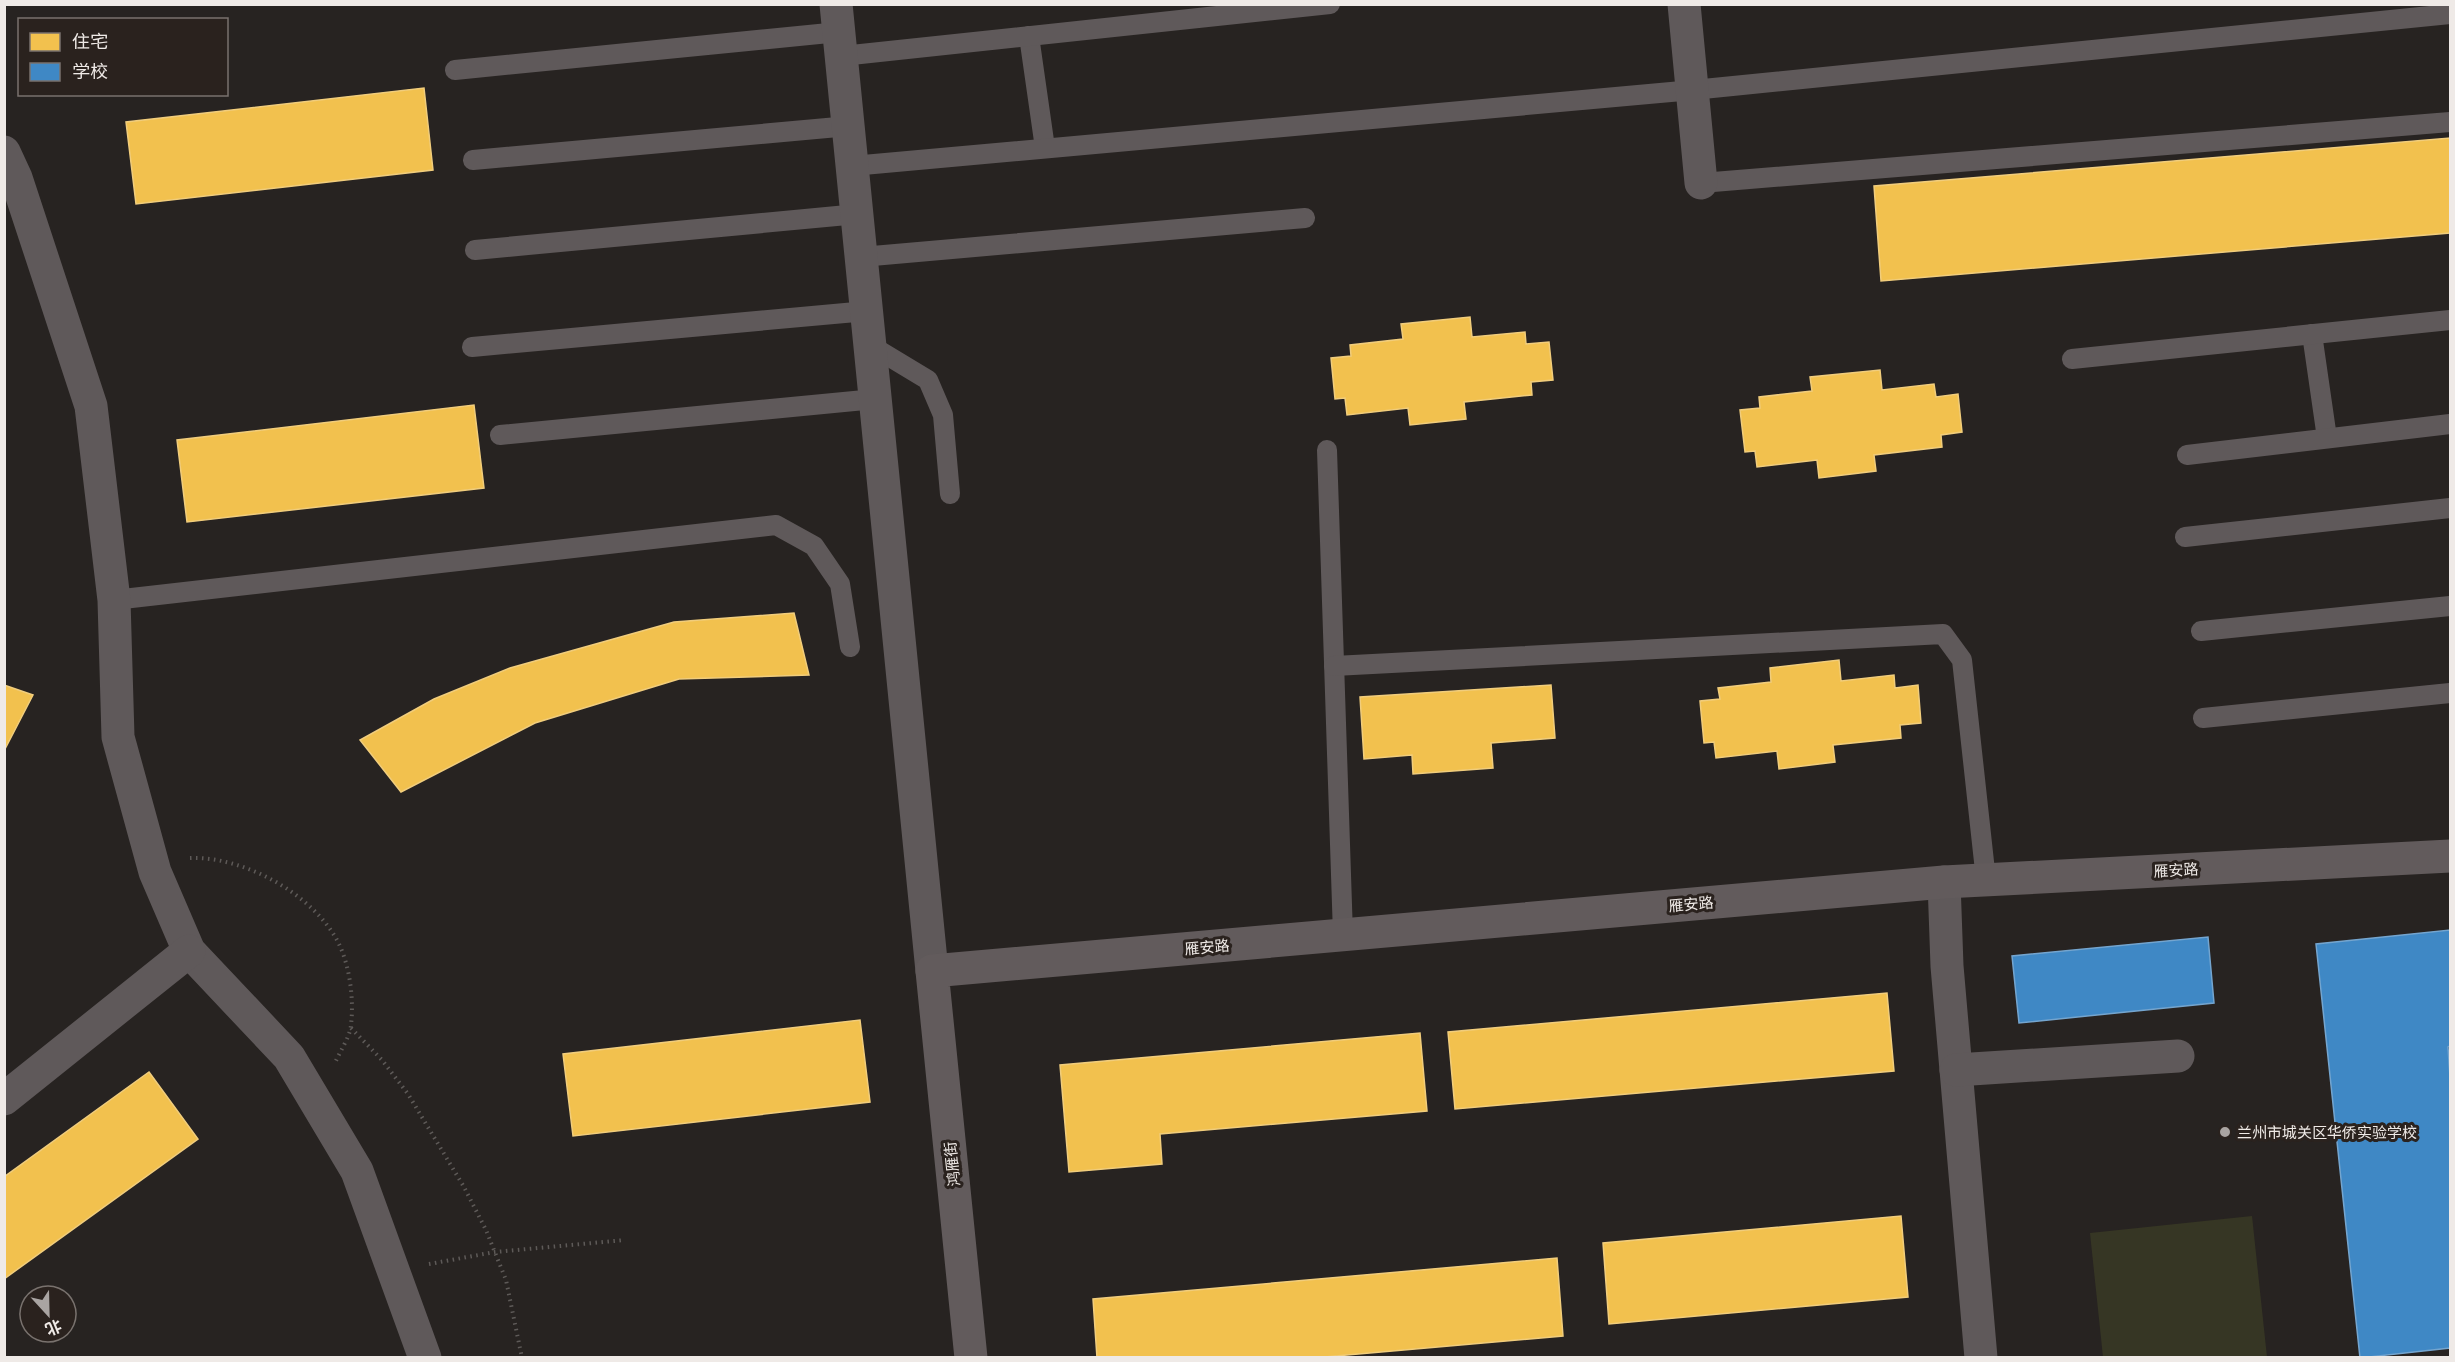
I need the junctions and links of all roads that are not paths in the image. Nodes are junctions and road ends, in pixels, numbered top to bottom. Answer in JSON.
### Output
{"nodes":[{"id":1,"x":1330,"y":4,"type":"edge"},
{"id":2,"x":1684,"y":4,"type":"edge"},
{"id":3,"x":2451,"y":14,"type":"edge"},
{"id":4,"x":839,"y":31,"type":"edge"},
{"id":5,"x":1029,"y":36,"type":"junction"},
{"id":6,"x":455,"y":70,"type":"dead end"},
{"id":7,"x":1693,"y":90,"type":"junction"},
{"id":8,"x":2451,"y":122,"type":"edge"},
{"id":9,"x":849,"y":126,"type":"junction"},
{"id":10,"x":1045,"y":148,"type":"junction"},
{"id":11,"x":4,"y":152,"type":"edge"},
{"id":12,"x":473,"y":160,"type":"dead end"},
{"id":13,"x":852,"y":166,"type":"junction"},
{"id":14,"x":1701,"y":183,"type":"joint"},
{"id":15,"x":858,"y":214,"type":"junction"},
{"id":16,"x":1305,"y":218,"type":"dead end"},
{"id":17,"x":475,"y":250,"type":"dead end"},
{"id":18,"x":861,"y":257,"type":"junction"},
{"id":19,"x":867,"y":311,"type":"junction"},
{"id":20,"x":2451,"y":320,"type":"edge"},
{"id":21,"x":2312,"y":334,"type":"junction"},
{"id":22,"x":870,"y":345,"type":"junction"},
{"id":23,"x":472,"y":346,"type":"dead end"},
{"id":24,"x":2072,"y":359,"type":"dead end"},
{"id":25,"x":875,"y":399,"type":"junction"},
{"id":26,"x":2451,"y":424,"type":"edge"},
{"id":27,"x":500,"y":435,"type":"dead end"},
{"id":28,"x":2327,"y":438,"type":"junction"},
{"id":29,"x":1327,"y":450,"type":"dead end"},
{"id":30,"x":2187,"y":454,"type":"dead end"},
{"id":31,"x":950,"y":494,"type":"dead end"},
{"id":32,"x":2451,"y":508,"type":"edge"},
{"id":33,"x":2185,"y":537,"type":"dead end"},
{"id":34,"x":114,"y":600,"type":"junction"},
{"id":35,"x":2451,"y":606,"type":"edge"},
{"id":36,"x":2201,"y":631,"type":"dead end"},
{"id":37,"x":850,"y":647,"type":"dead end"},
{"id":38,"x":1334,"y":666,"type":"junction"},
{"id":39,"x":2451,"y":693,"type":"edge"},
{"id":40,"x":2203,"y":718,"type":"dead end"},
{"id":41,"x":2451,"y":856,"type":"edge"},
{"id":42,"x":1986,"y":880,"type":"junction"},
{"id":43,"x":1944,"y":882,"type":"junction"},
{"id":44,"x":1343,"y":935,"type":"junction"},
{"id":45,"x":189,"y":951,"type":"junction"},
{"id":46,"x":932,"y":971,"type":"junction"},
{"id":47,"x":2178,"y":1056,"type":"dead end"},
{"id":48,"x":1956,"y":1071,"type":"junction"},
{"id":49,"x":4,"y":1100,"type":"edge"},
{"id":50,"x":425,"y":1358,"type":"edge"},
{"id":51,"x":971,"y":1358,"type":"edge"},
{"id":52,"x":1981,"y":1358,"type":"edge"}],
"edges":[{"from":1,"to":5,"type":"lane"},
{"from":2,"to":7,"type":"street"},
{"from":3,"to":7,"type":"lane"},
{"from":4,"to":5,"type":"lane"},
{"from":4,"to":6,"type":"lane"},
{"from":4,"to":9,"type":"street"},
{"from":5,"to":10,"type":"lane"},
{"from":7,"to":10,"type":"lane"},
{"from":7,"to":14,"type":"street"},
{"from":8,"to":14,"type":"lane"},
{"from":9,"to":12,"type":"lane"},
{"from":9,"to":13,"type":"street"},
{"from":10,"to":13,"type":"lane"},
{"from":11,"to":34,"type":"street"},
{"from":13,"to":15,"type":"street"},
{"from":15,"to":17,"type":"lane"},
{"from":15,"to":18,"type":"street"},
{"from":16,"to":18,"type":"lane"},
{"from":18,"to":19,"type":"street"},
{"from":19,"to":22,"type":"street"},
{"from":19,"to":23,"type":"lane"},
{"from":20,"to":21,"type":"lane"},
{"from":21,"to":24,"type":"lane"},
{"from":21,"to":28,"type":"lane"},
{"from":22,"to":25,"type":"street"},
{"from":22,"to":31,"type":"lane"},
{"from":25,"to":27,"type":"lane"},
{"from":25,"to":46,"type":"street"},
{"from":26,"to":28,"type":"lane"},
{"from":28,"to":30,"type":"lane"},
{"from":29,"to":38,"type":"lane"},
{"from":32,"to":33,"type":"lane"},
{"from":34,"to":37,"type":"lane"},
{"from":34,"to":45,"type":"street"},
{"from":35,"to":36,"type":"lane"},
{"from":38,"to":42,"type":"lane"},
{"from":38,"to":44,"type":"lane"},
{"from":39,"to":40,"type":"lane"},
{"from":41,"to":42,"type":"street","name":"雁安路"},
{"from":42,"to":43,"type":"street","name":"雁安路"},
{"from":43,"to":44,"type":"street","name":"雁安路"},
{"from":43,"to":48,"type":"street"},
{"from":44,"to":46,"type":"street","name":"雁安路"},
{"from":45,"to":49,"type":"street"},
{"from":45,"to":50,"type":"street"},
{"from":46,"to":51,"type":"street","name":"鸿雁街"},
{"from":47,"to":48,"type":"street"},
{"from":48,"to":52,"type":"street"}]}
